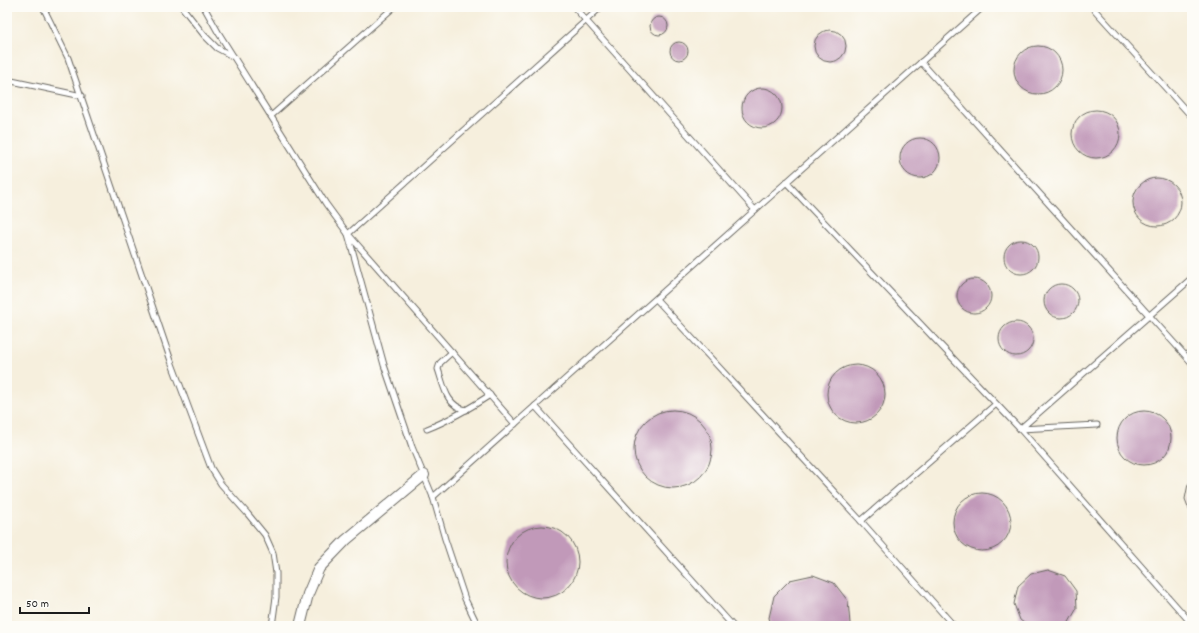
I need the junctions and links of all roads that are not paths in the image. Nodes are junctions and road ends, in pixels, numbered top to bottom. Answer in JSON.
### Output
{"nodes":[{"id":1,"x":43,"y":7,"type":"edge"},
{"id":2,"x":182,"y":7,"type":"edge"},
{"id":3,"x":204,"y":7,"type":"edge"},
{"id":4,"x":394,"y":7,"type":"edge"},
{"id":5,"x":574,"y":7,"type":"edge"},
{"id":6,"x":601,"y":7,"type":"edge"},
{"id":7,"x":983,"y":7,"type":"edge"},
{"id":8,"x":1092,"y":7,"type":"edge"},
{"id":9,"x":586,"y":21,"type":"junction"},
{"id":10,"x":234,"y":57,"type":"junction"},
{"id":11,"x":921,"y":62,"type":"junction"},
{"id":12,"x":7,"y":80,"type":"edge"},
{"id":13,"x":82,"y":96,"type":"junction"},
{"id":14,"x":271,"y":116,"type":"junction"},
{"id":15,"x":1192,"y":117,"type":"edge"},
{"id":16,"x":786,"y":182,"type":"junction"},
{"id":17,"x":755,"y":210,"type":"junction"},
{"id":18,"x":348,"y":234,"type":"junction"},
{"id":19,"x":1192,"y":278,"type":"edge"},
{"id":20,"x":656,"y":299,"type":"junction"},
{"id":21,"x":1149,"y":316,"type":"junction"},
{"id":22,"x":452,"y":352,"type":"junction"},
{"id":23,"x":1192,"y":364,"type":"edge"},
{"id":24,"x":490,"y":395,"type":"junction"},
{"id":25,"x":996,"y":404,"type":"junction"},
{"id":26,"x":535,"y":406,"type":"junction"},
{"id":27,"x":466,"y":410,"type":"junction"},
{"id":28,"x":515,"y":424,"type":"junction"},
{"id":29,"x":1097,"y":425,"type":"dead end"},
{"id":30,"x":427,"y":429,"type":"dead end"},
{"id":31,"x":1020,"y":430,"type":"junction"},
{"id":32,"x":424,"y":475,"type":"junction"},
{"id":33,"x":433,"y":497,"type":"junction"},
{"id":34,"x":861,"y":522,"type":"junction"},
{"id":35,"x":1192,"y":624,"type":"edge"},
{"id":36,"x":272,"y":626,"type":"edge"},
{"id":37,"x":300,"y":626,"type":"edge"},
{"id":38,"x":478,"y":626,"type":"edge"},
{"id":39,"x":733,"y":626,"type":"edge"},
{"id":40,"x":954,"y":626,"type":"edge"}],
"edges":[{"from":1,"to":13,"type":"lane"},
{"from":2,"to":10,"type":"lane"},
{"from":3,"to":10,"type":"lane"},
{"from":4,"to":14,"type":"lane"},
{"from":5,"to":9,"type":"lane"},
{"from":6,"to":9,"type":"lane"},
{"from":7,"to":11,"type":"lane"},
{"from":8,"to":15,"type":"lane"},
{"from":9,"to":17,"type":"lane"},
{"from":9,"to":18,"type":"lane"},
{"from":10,"to":14,"type":"lane"},
{"from":11,"to":16,"type":"lane"},
{"from":11,"to":21,"type":"lane"},
{"from":12,"to":13,"type":"lane"},
{"from":13,"to":36,"type":"lane"},
{"from":14,"to":18,"type":"lane"},
{"from":16,"to":17,"type":"lane"},
{"from":16,"to":25,"type":"lane"},
{"from":17,"to":20,"type":"lane"},
{"from":18,"to":22,"type":"lane"},
{"from":18,"to":32,"type":"lane"},
{"from":19,"to":21,"type":"lane"},
{"from":20,"to":26,"type":"lane"},
{"from":20,"to":34,"type":"lane"},
{"from":21,"to":23,"type":"lane"},
{"from":21,"to":31,"type":"lane"},
{"from":22,"to":24,"type":"lane"},
{"from":22,"to":27,"type":"lane"},
{"from":24,"to":27,"type":"lane"},
{"from":24,"to":28,"type":"lane"},
{"from":25,"to":31,"type":"lane"},
{"from":25,"to":34,"type":"lane"},
{"from":26,"to":28,"type":"lane"},
{"from":26,"to":39,"type":"lane"},
{"from":27,"to":30,"type":"lane"},
{"from":28,"to":33,"type":"lane"},
{"from":29,"to":31,"type":"lane"},
{"from":31,"to":35,"type":"lane"},
{"from":32,"to":33,"type":"lane"},
{"from":32,"to":37,"type":"street"},
{"from":33,"to":38,"type":"lane"},
{"from":34,"to":40,"type":"lane"}]}
